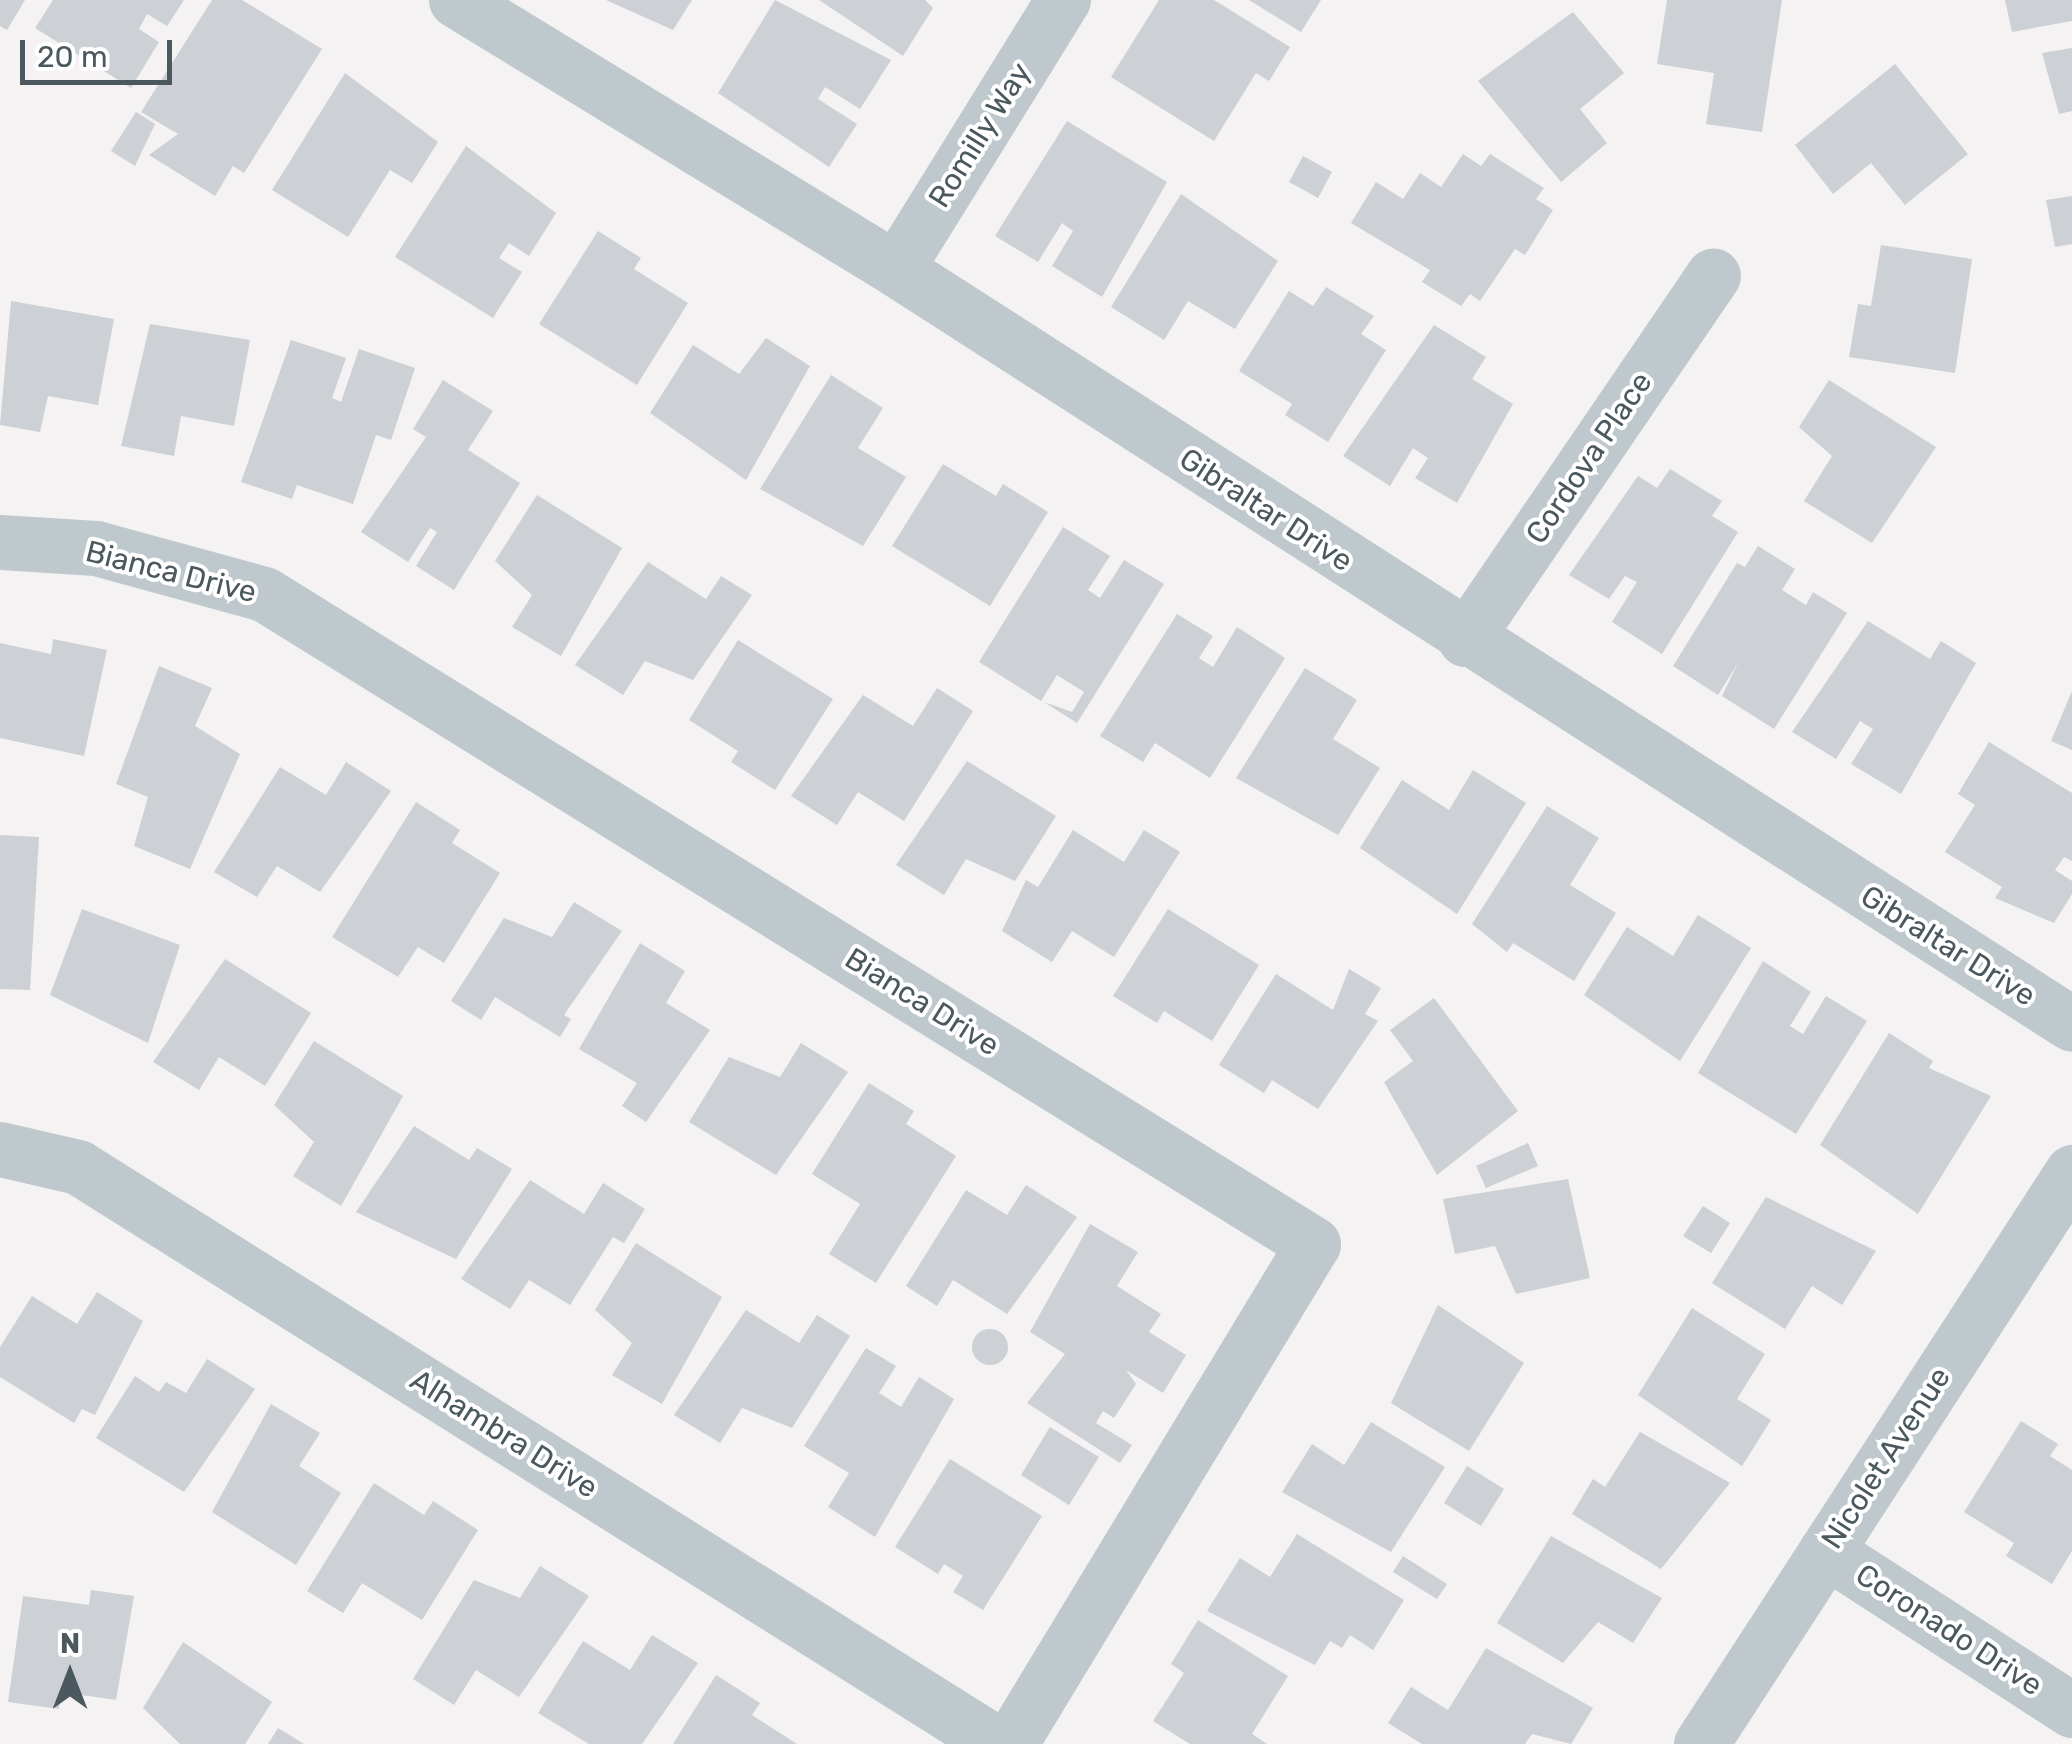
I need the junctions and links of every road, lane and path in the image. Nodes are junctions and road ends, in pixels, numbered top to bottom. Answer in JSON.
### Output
{"nodes":[{"id":1,"x":456,"y":0,"type":"edge"},
{"id":2,"x":1063,"y":0,"type":"edge"},
{"id":3,"x":896,"y":269,"type":"junction"},
{"id":4,"x":1713,"y":276,"type":"dead end"},
{"id":5,"x":0,"y":542,"type":"edge"},
{"id":6,"x":1465,"y":639,"type":"junction"},
{"id":7,"x":2072,"y":1024,"type":"edge"},
{"id":8,"x":0,"y":1149,"type":"edge"},
{"id":9,"x":2072,"y":1172,"type":"edge"},
{"id":10,"x":1826,"y":1550,"type":"junction"},
{"id":11,"x":2072,"y":1710,"type":"edge"},
{"id":12,"x":997,"y":1744,"type":"edge"},
{"id":13,"x":1010,"y":1744,"type":"edge"},
{"id":14,"x":1701,"y":1744,"type":"edge"}],
"edges":[{"from":1,"to":3,"type":"street","name":"Gibraltar Drive"},
{"from":2,"to":3,"type":"street","name":"Romilly Way"},
{"from":3,"to":6,"type":"street","name":"Gibraltar Drive"},
{"from":4,"to":6,"type":"street","name":"Cordova Place"},
{"from":5,"to":13,"type":"street","name":"Bianca Drive"},
{"from":6,"to":7,"type":"street","name":"Gibraltar Drive"},
{"from":8,"to":12,"type":"street","name":"Alhambra Drive"},
{"from":9,"to":10,"type":"street","name":"Nicolet Avenue"},
{"from":10,"to":11,"type":"street","name":"Coronado Drive"},
{"from":10,"to":14,"type":"street","name":"Nicolet Avenue"}]}
